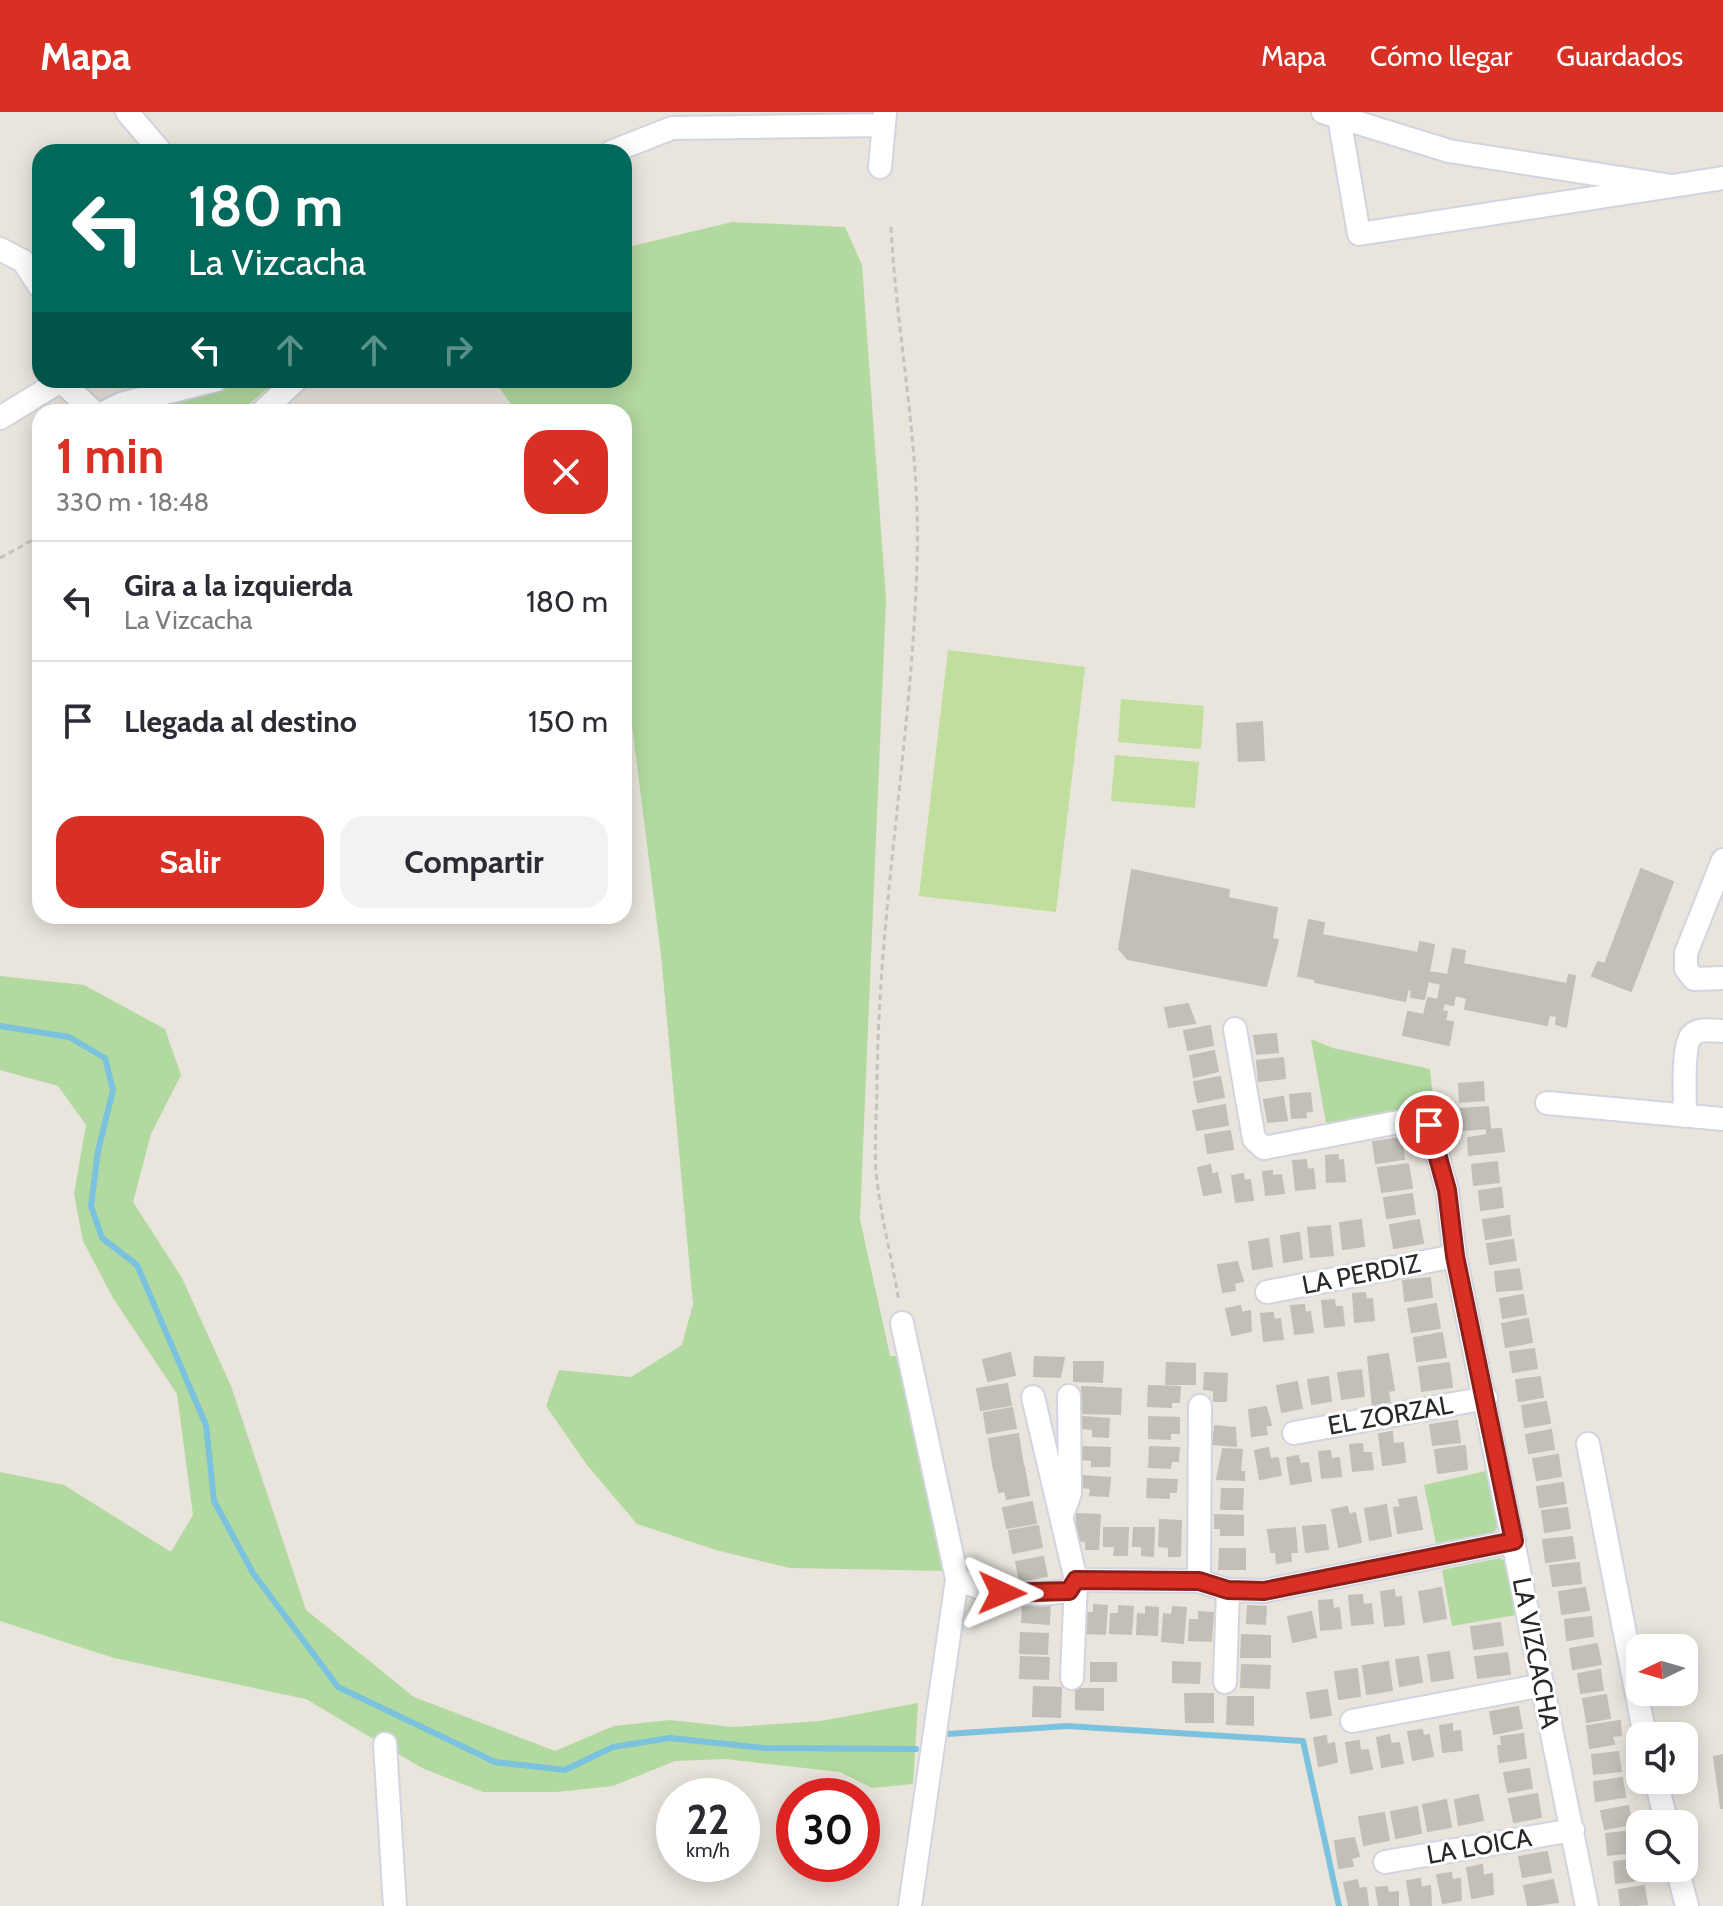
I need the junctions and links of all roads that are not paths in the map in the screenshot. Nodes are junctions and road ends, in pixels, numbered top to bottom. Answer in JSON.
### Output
{"nodes":[{"id":1,"x":128,"y":112,"type":"edge"},
{"id":2,"x":1331,"y":115,"type":"edge"},
{"id":3,"x":885,"y":118,"type":"edge"},
{"id":4,"x":154,"y":144,"type":"edge"},
{"id":5,"x":631,"y":144,"type":"edge"},
{"id":6,"x":880,"y":167,"type":"dead end"},
{"id":7,"x":1723,"y":178,"type":"edge"},
{"id":8,"x":1672,"y":186,"type":"junction"},
{"id":9,"x":0,"y":249,"type":"edge"},
{"id":10,"x":32,"y":275,"type":"edge"},
{"id":11,"x":50,"y":388,"type":"edge"},
{"id":12,"x":69,"y":388,"type":"edge"},
{"id":13,"x":184,"y":388,"type":"edge"},
{"id":14,"x":288,"y":388,"type":"edge"},
{"id":15,"x":86,"y":404,"type":"edge"},
{"id":16,"x":121,"y":404,"type":"edge"},
{"id":17,"x":270,"y":404,"type":"edge"},
{"id":18,"x":0,"y":418,"type":"edge"},
{"id":19,"x":1723,"y":860,"type":"edge"},
{"id":20,"x":1723,"y":978,"type":"edge"},
{"id":21,"x":1235,"y":1029,"type":"dead end"},
{"id":22,"x":1723,"y":1031,"type":"edge"},
{"id":23,"x":1547,"y":1103,"type":"dead end"},
{"id":24,"x":1685,"y":1116,"type":"junction"},
{"id":25,"x":1723,"y":1119,"type":"edge"},
{"id":26,"x":1455,"y":1256,"type":"junction"},
{"id":27,"x":1267,"y":1292,"type":"dead end"},
{"id":28,"x":902,"y":1323,"type":"road end"},
{"id":29,"x":1069,"y":1396,"type":"dead end"},
{"id":30,"x":1033,"y":1397,"type":"dead end"},
{"id":31,"x":1486,"y":1398,"type":"junction"},
{"id":32,"x":1200,"y":1406,"type":"dead end"},
{"id":33,"x":1294,"y":1433,"type":"dead end"},
{"id":34,"x":1588,"y":1444,"type":"dead end"},
{"id":35,"x":1062,"y":1519,"type":"junction"},
{"id":36,"x":1514,"y":1541,"type":"junction"},
{"id":37,"x":957,"y":1579,"type":"junction"},
{"id":38,"x":1076,"y":1580,"type":"junction"},
{"id":39,"x":1199,"y":1581,"type":"junction"},
{"id":40,"x":1228,"y":1590,"type":"junction"},
{"id":41,"x":1072,"y":1678,"type":"dead end"},
{"id":42,"x":1225,"y":1682,"type":"dead end"},
{"id":43,"x":1543,"y":1685,"type":"junction"},
{"id":44,"x":1352,"y":1721,"type":"dead end"},
{"id":45,"x":1642,"y":1722,"type":"edge"},
{"id":46,"x":385,"y":1744,"type":"dead end"},
{"id":47,"x":1573,"y":1830,"type":"junction"},
{"id":48,"x":1385,"y":1862,"type":"dead end"},
{"id":49,"x":1681,"y":1882,"type":"edge"},
{"id":50,"x":395,"y":1906,"type":"edge"},
{"id":51,"x":910,"y":1906,"type":"edge"},
{"id":52,"x":1587,"y":1906,"type":"edge"},
{"id":53,"x":1687,"y":1906,"type":"edge"}],
"edges":[{"from":1,"to":4,"type":"street"},
{"from":2,"to":8,"type":"street"},
{"from":2,"to":8,"type":"street"},
{"from":3,"to":5,"type":"street"},
{"from":3,"to":6,"type":"street"},
{"from":7,"to":8,"type":"street"},
{"from":9,"to":10,"type":"street"},
{"from":11,"to":18,"type":"street"},
{"from":12,"to":15,"type":"street"},
{"from":13,"to":16,"type":"street"},
{"from":14,"to":17,"type":"street"},
{"from":19,"to":20,"type":"street"},
{"from":21,"to":26,"type":"street","name":"LA VIZCACHA"},
{"from":22,"to":24,"type":"street"},
{"from":23,"to":24,"type":"street"},
{"from":24,"to":25,"type":"street"},
{"from":26,"to":27,"type":"street","name":"LA PERDIZ"},
{"from":26,"to":31,"type":"street","name":"LA VIZCACHA"},
{"from":28,"to":37,"type":"street"},
{"from":29,"to":35,"type":"street"},
{"from":30,"to":35,"type":"street"},
{"from":31,"to":33,"type":"street","name":"EL ZORZAL"},
{"from":31,"to":36,"type":"street","name":"LA VIZCACHA"},
{"from":32,"to":39,"type":"street"},
{"from":34,"to":45,"type":"street"},
{"from":35,"to":38,"type":"street"},
{"from":36,"to":40,"type":"street"},
{"from":36,"to":43,"type":"street","name":"LA VIZCACHA"},
{"from":37,"to":38,"type":"street"},
{"from":37,"to":51,"type":"street"},
{"from":38,"to":39,"type":"street"},
{"from":38,"to":41,"type":"street"},
{"from":39,"to":40,"type":"street"},
{"from":40,"to":42,"type":"street"},
{"from":43,"to":44,"type":"street"},
{"from":43,"to":47,"type":"street","name":"LA VIZCACHA"},
{"from":46,"to":50,"type":"street"},
{"from":47,"to":48,"type":"street","name":"LA LOICA"},
{"from":47,"to":52,"type":"street","name":"LA VIZCACHA"},
{"from":49,"to":53,"type":"street"}]}
